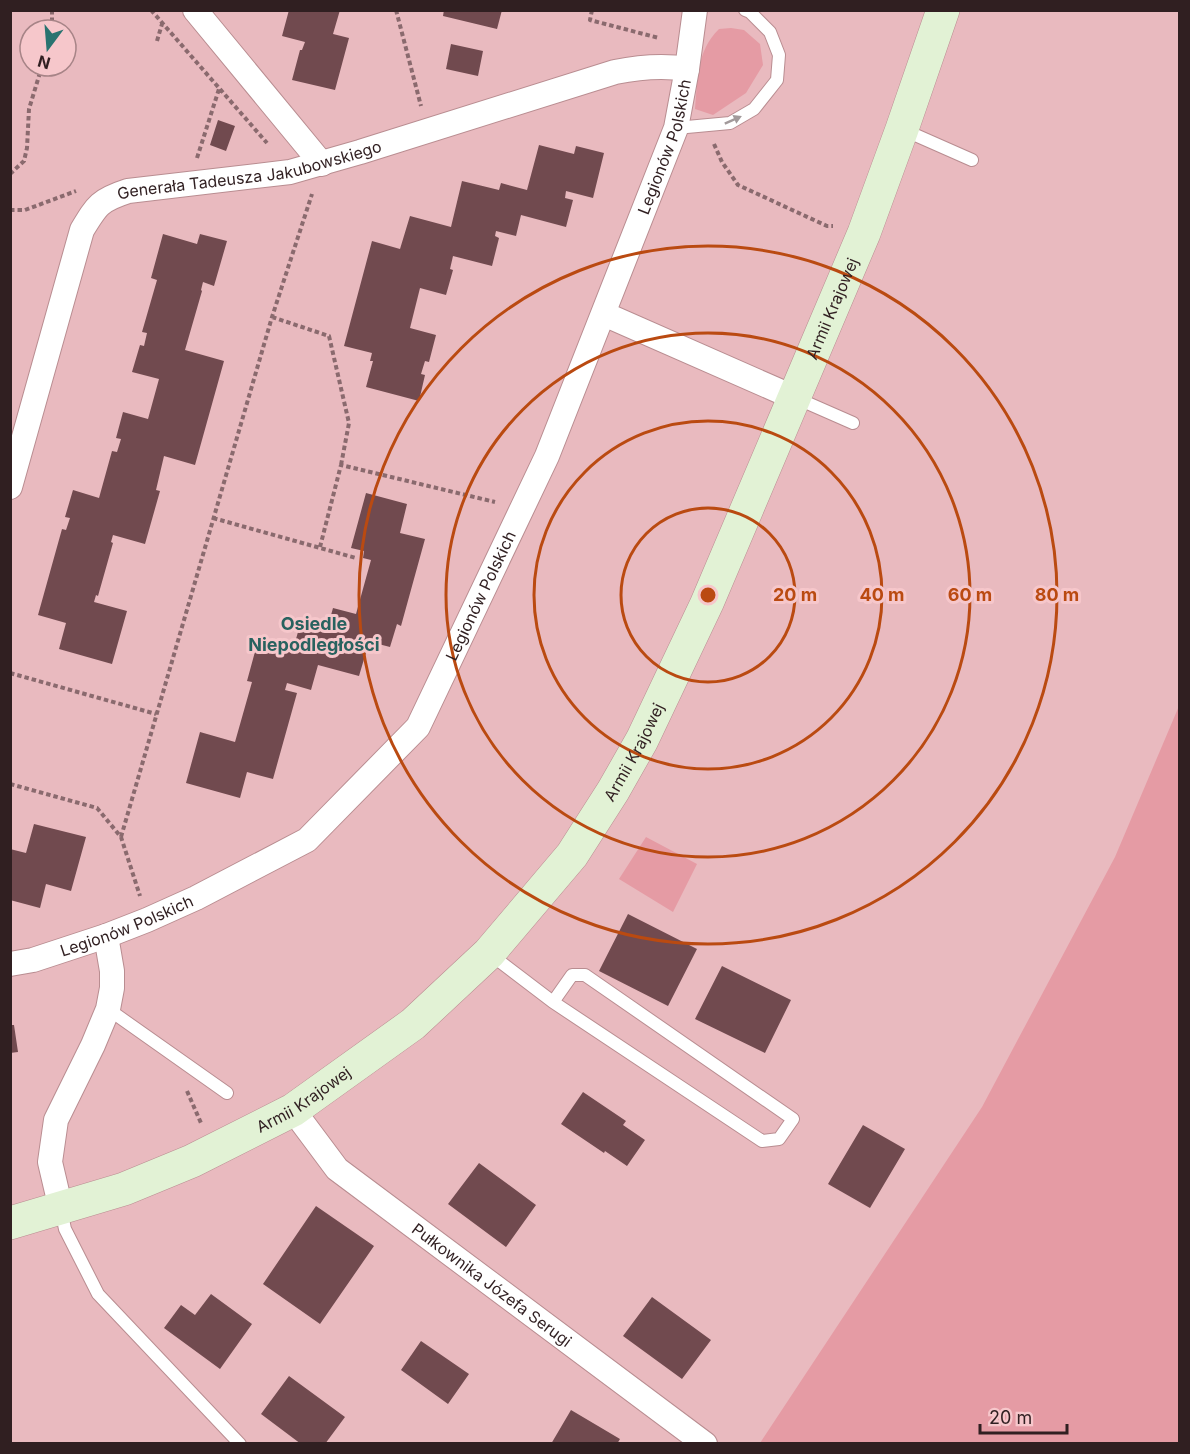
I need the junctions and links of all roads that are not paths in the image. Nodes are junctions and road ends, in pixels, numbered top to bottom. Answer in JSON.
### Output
{"nodes":[{"id":1,"x":195,"y":10,"type":"edge"},
{"id":2,"x":695,"y":10,"type":"edge"},
{"id":3,"x":745,"y":10,"type":"edge"},
{"id":4,"x":943,"y":10,"type":"edge"},
{"id":5,"x":687,"y":69,"type":"junction"},
{"id":6,"x":676,"y":128,"type":"junction"},
{"id":7,"x":903,"y":129,"type":"junction"},
{"id":8,"x":972,"y":160,"type":"dead end"},
{"id":9,"x":322,"y":164,"type":"junction"},
{"id":10,"x":604,"y":314,"type":"junction"},
{"id":11,"x":795,"y":398,"type":"junction"},
{"id":12,"x":853,"y":423,"type":"dead end"},
{"id":13,"x":10,"y":487,"type":"edge"},
{"id":14,"x":106,"y":936,"type":"junction"},
{"id":15,"x":489,"y":953,"type":"junction"},
{"id":16,"x":10,"y":964,"type":"edge"},
{"id":17,"x":553,"y":1002,"type":"junction"},
{"id":18,"x":108,"y":1009,"type":"junction"},
{"id":19,"x":227,"y":1093,"type":"dead end"},
{"id":20,"x":293,"y":1110,"type":"junction"},
{"id":21,"x":61,"y":1209,"type":"junction"},
{"id":22,"x":10,"y":1224,"type":"edge"},
{"id":23,"x":240,"y":1443,"type":"edge"},
{"id":24,"x":705,"y":1443,"type":"edge"}],
"edges":[{"from":1,"to":9,"type":"street"},
{"from":2,"to":5,"type":"street","name":"Legionów Polskich"},
{"from":6,"to":3,"type":"lane","one_way":true},
{"from":4,"to":7,"type":"main road","name":"Armii Krajowej"},
{"from":5,"to":6,"type":"street","name":"Legionów Polskich"},
{"from":5,"to":9,"type":"street","name":"Generała Tadeusza Jakubowskiego"},
{"from":6,"to":10,"type":"street","name":"Legionów Polskich"},
{"from":7,"to":8,"type":"lane"},
{"from":7,"to":11,"type":"main road","name":"Armii Krajowej"},
{"from":9,"to":13,"type":"street","name":"Generała Tadeusza Jakubowskiego"},
{"from":10,"to":11,"type":"street"},
{"from":10,"to":14,"type":"street","name":"Legionów Polskich"},
{"from":11,"to":12,"type":"lane"},
{"from":11,"to":15,"type":"main road","name":"Armii Krajowej"},
{"from":14,"to":16,"type":"street","name":"Legionów Polskich"},
{"from":14,"to":18,"type":"street"},
{"from":15,"to":17,"type":"lane"},
{"from":15,"to":20,"type":"main road","name":"Armii Krajowej"},
{"from":17,"to":17,"type":"lane"},
{"from":18,"to":19,"type":"lane"},
{"from":18,"to":21,"type":"street"},
{"from":20,"to":21,"type":"main road","name":"Armii Krajowej"},
{"from":20,"to":24,"type":"street","name":"Pułkownika Józefa Serugi"},
{"from":21,"to":22,"type":"main road","name":"Armii Krajowej"},
{"from":21,"to":23,"type":"lane"}]}
